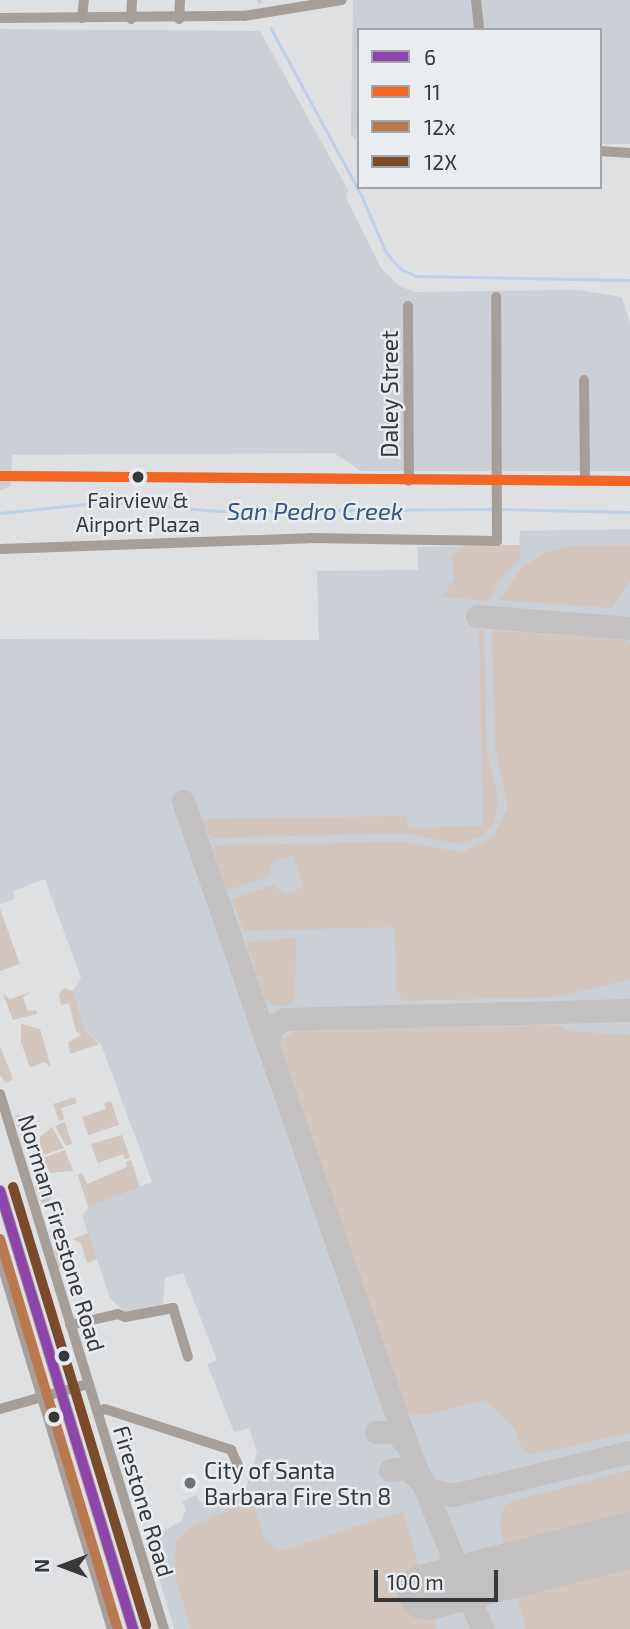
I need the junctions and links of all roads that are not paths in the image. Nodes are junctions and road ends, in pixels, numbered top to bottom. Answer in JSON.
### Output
{"nodes":[{"id":1,"x":84,"y":0,"type":"edge"},
{"id":2,"x":132,"y":0,"type":"edge"},
{"id":3,"x":180,"y":0,"type":"edge"},
{"id":4,"x":342,"y":0,"type":"edge"},
{"id":5,"x":476,"y":0,"type":"edge"},
{"id":6,"x":0,"y":18,"type":"edge"},
{"id":7,"x":82,"y":18,"type":"junction"},
{"id":8,"x":131,"y":19,"type":"junction"},
{"id":9,"x":179,"y":19,"type":"junction"},
{"id":10,"x":479,"y":28,"type":"edge"},
{"id":11,"x":602,"y":151,"type":"edge"},
{"id":12,"x":630,"y":153,"type":"edge"},
{"id":13,"x":496,"y":298,"type":"dead end"},
{"id":14,"x":408,"y":306,"type":"dead end"},
{"id":15,"x":584,"y":380,"type":"dead end"},
{"id":16,"x":0,"y":476,"type":"edge"},
{"id":17,"x":409,"y":481,"type":"junction"},
{"id":18,"x":497,"y":481,"type":"junction"},
{"id":19,"x":584,"y":481,"type":"junction"},
{"id":20,"x":630,"y":481,"type":"edge"},
{"id":21,"x":0,"y":549,"type":"edge"},
{"id":22,"x":0,"y":1094,"type":"edge"},
{"id":23,"x":32,"y":1160,"type":"dead end"},
{"id":24,"x":21,"y":1163,"type":"junction"},
{"id":25,"x":0,"y":1191,"type":"edge"},
{"id":26,"x":0,"y":1255,"type":"edge"},
{"id":27,"x":71,"y":1325,"type":"junction"},
{"id":28,"x":188,"y":1357,"type":"dead end"},
{"id":29,"x":88,"y":1384,"type":"junction"},
{"id":30,"x":59,"y":1390,"type":"junction"},
{"id":31,"x":42,"y":1394,"type":"junction"},
{"id":32,"x":0,"y":1409,"type":"edge"},
{"id":33,"x":97,"y":1411,"type":"junction"},
{"id":34,"x":240,"y":1469,"type":"dead end"},
{"id":35,"x":113,"y":1629,"type":"edge"},
{"id":36,"x":133,"y":1629,"type":"edge"},
{"id":37,"x":164,"y":1629,"type":"edge"}],
"edges":[{"from":1,"to":7,"type":"street"},
{"from":2,"to":8,"type":"street"},
{"from":3,"to":9,"type":"street"},
{"from":4,"to":9,"type":"street"},
{"from":5,"to":10,"type":"street"},
{"from":6,"to":7,"type":"street"},
{"from":7,"to":8,"type":"street"},
{"from":8,"to":9,"type":"street"},
{"from":11,"to":12,"type":"street"},
{"from":13,"to":18,"type":"street"},
{"from":14,"to":17,"type":"street","name":"Daley Street"},
{"from":15,"to":19,"type":"street"},
{"from":16,"to":17,"type":"street"},
{"from":17,"to":18,"type":"street"},
{"from":18,"to":19,"type":"street"},
{"from":18,"to":21,"type":"street"},
{"from":19,"to":20,"type":"street"},
{"from":22,"to":24,"type":"street","name":"Norman Firestone Road"},
{"from":23,"to":24,"type":"street"},
{"from":24,"to":27,"type":"street","name":"Norman Firestone Road"},
{"from":25,"to":30,"type":"main road"},
{"from":26,"to":31,"type":"main road"},
{"from":27,"to":28,"type":"street"},
{"from":27,"to":29,"type":"street","name":"Norman Firestone Road"},
{"from":29,"to":30,"type":"street"},
{"from":29,"to":33,"type":"street","name":"Firestone Road"},
{"from":30,"to":31,"type":"street"},
{"from":30,"to":36,"type":"main road"},
{"from":31,"to":32,"type":"street"},
{"from":31,"to":35,"type":"main road"},
{"from":33,"to":34,"type":"street"},
{"from":33,"to":37,"type":"street","name":"Firestone Road"}]}
